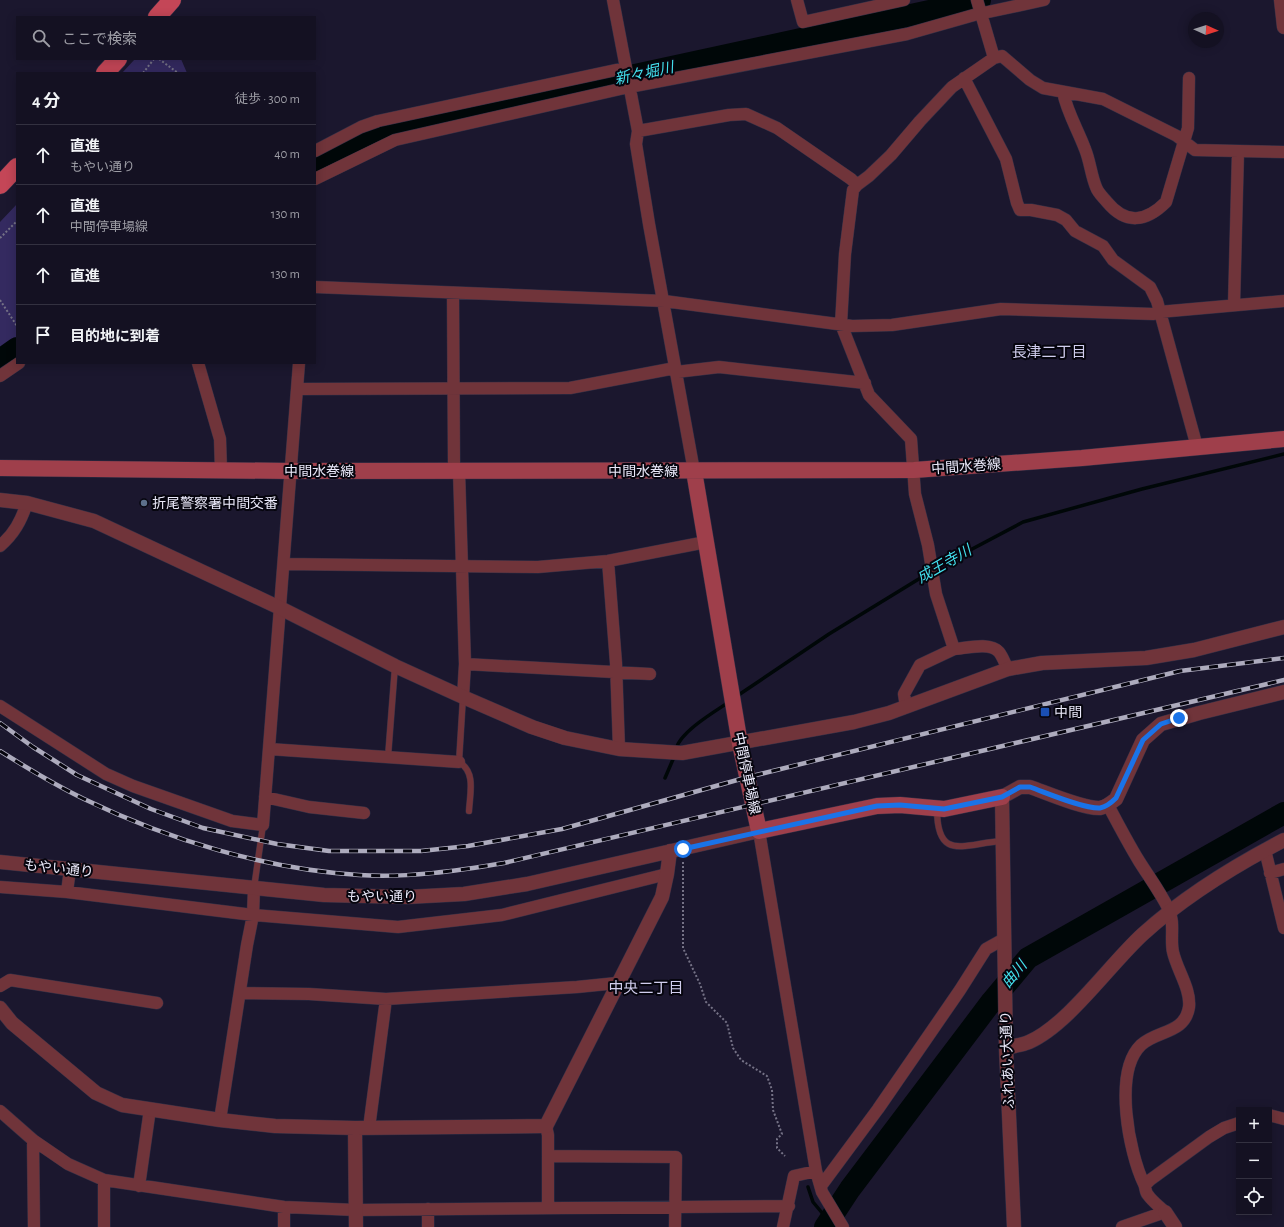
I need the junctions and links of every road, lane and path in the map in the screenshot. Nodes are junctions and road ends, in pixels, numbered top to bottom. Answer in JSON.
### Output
{"nodes":[{"id":1,"x":172,"y":0,"type":"edge"},
{"id":2,"x":613,"y":0,"type":"edge"},
{"id":3,"x":797,"y":0,"type":"edge"},
{"id":4,"x":904,"y":0,"type":"edge"},
{"id":5,"x":1044,"y":0,"type":"edge"},
{"id":6,"x":1281,"y":0,"type":"edge"},
{"id":7,"x":979,"y":8,"type":"edge"},
{"id":8,"x":158,"y":16,"type":"edge"},
{"id":9,"x":1284,"y":27,"type":"edge"},
{"id":10,"x":994,"y":58,"type":"junction"},
{"id":11,"x":117,"y":60,"type":"edge"},
{"id":12,"x":153,"y":60,"type":"edge"},
{"id":13,"x":160,"y":60,"type":"edge"},
{"id":14,"x":626,"y":69,"type":"junction"},
{"id":15,"x":106,"y":72,"type":"edge"},
{"id":16,"x":144,"y":72,"type":"edge"},
{"id":17,"x":177,"y":72,"type":"edge"},
{"id":18,"x":964,"y":78,"type":"junction"},
{"id":19,"x":1188,"y":78,"type":"dead end"},
{"id":20,"x":629,"y":86,"type":"junction"},
{"id":21,"x":1063,"y":92,"type":"junction"},
{"id":22,"x":638,"y":131,"type":"junction"},
{"id":23,"x":1184,"y":140,"type":"junction"},
{"id":24,"x":316,"y":150,"type":"edge"},
{"id":25,"x":1238,"y":152,"type":"junction"},
{"id":26,"x":1284,"y":152,"type":"edge"},
{"id":27,"x":16,"y":168,"type":"edge"},
{"id":28,"x":316,"y":179,"type":"edge"},
{"id":29,"x":0,"y":185,"type":"edge"},
{"id":30,"x":856,"y":185,"type":"junction"},
{"id":31,"x":16,"y":222,"type":"edge"},
{"id":32,"x":0,"y":238,"type":"edge"},
{"id":33,"x":316,"y":287,"type":"edge"},
{"id":34,"x":453,"y":293,"type":"junction"},
{"id":35,"x":0,"y":300,"type":"edge"},
{"id":36,"x":1284,"y":301,"type":"edge"},
{"id":37,"x":664,"y":302,"type":"junction"},
{"id":38,"x":1234,"y":305,"type":"junction"},
{"id":39,"x":1160,"y":312,"type":"junction"},
{"id":40,"x":16,"y":324,"type":"edge"},
{"id":41,"x":841,"y":324,"type":"junction"},
{"id":42,"x":18,"y":364,"type":"edge"},
{"id":43,"x":198,"y":364,"type":"edge"},
{"id":44,"x":299,"y":364,"type":"edge"},
{"id":45,"x":676,"y":372,"type":"junction"},
{"id":46,"x":0,"y":376,"type":"edge"},
{"id":47,"x":865,"y":383,"type":"junction"},
{"id":48,"x":298,"y":389,"type":"junction"},
{"id":49,"x":453,"y":389,"type":"junction"},
{"id":50,"x":1284,"y":439,"type":"edge"},
{"id":51,"x":1197,"y":447,"type":"junction"},
{"id":52,"x":0,"y":468,"type":"edge"},
{"id":53,"x":221,"y":470,"type":"junction"},
{"id":54,"x":914,"y":470,"type":"junction"},
{"id":55,"x":292,"y":471,"type":"junction"},
{"id":56,"x":459,"y":471,"type":"junction"},
{"id":57,"x":694,"y":471,"type":"junction"},
{"id":58,"x":0,"y":500,"type":"edge"},
{"id":59,"x":27,"y":503,"type":"junction"},
{"id":60,"x":706,"y":542,"type":"junction"},
{"id":61,"x":0,"y":546,"type":"edge"},
{"id":62,"x":608,"y":561,"type":"junction"},
{"id":63,"x":284,"y":564,"type":"junction"},
{"id":64,"x":461,"y":567,"type":"junction"},
{"id":65,"x":280,"y":608,"type":"junction"},
{"id":66,"x":1284,"y":627,"type":"edge"},
{"id":67,"x":954,"y":649,"type":"junction"},
{"id":68,"x":465,"y":664,"type":"junction"},
{"id":69,"x":395,"y":666,"type":"junction"},
{"id":70,"x":1008,"y":669,"type":"junction"},
{"id":71,"x":616,"y":673,"type":"junction"},
{"id":72,"x":650,"y":674,"type":"dead end"},
{"id":73,"x":1284,"y":692,"type":"edge"},
{"id":74,"x":463,"y":697,"type":"junction"},
{"id":75,"x":0,"y":706,"type":"edge"},
{"id":76,"x":906,"y":707,"type":"junction"},
{"id":77,"x":740,"y":744,"type":"junction"},
{"id":78,"x":269,"y":749,"type":"junction"},
{"id":79,"x":618,"y":749,"type":"junction"},
{"id":80,"x":388,"y":757,"type":"junction"},
{"id":81,"x":459,"y":762,"type":"junction"},
{"id":82,"x":265,"y":797,"type":"junction"},
{"id":83,"x":1002,"y":797,"type":"junction"},
{"id":84,"x":1108,"y":805,"type":"junction"},
{"id":85,"x":936,"y":808,"type":"junction"},
{"id":86,"x":469,"y":811,"type":"dead end"},
{"id":87,"x":364,"y":813,"type":"dead end"},
{"id":88,"x":263,"y":826,"type":"junction"},
{"id":89,"x":759,"y":831,"type":"junction"},
{"id":90,"x":1284,"y":840,"type":"edge"},
{"id":91,"x":1003,"y":841,"type":"junction"},
{"id":92,"x":676,"y":850,"type":"junction"},
{"id":93,"x":1265,"y":850,"type":"junction"},
{"id":94,"x":0,"y":862,"type":"edge"},
{"id":95,"x":70,"y":869,"type":"junction"},
{"id":96,"x":1284,"y":869,"type":"edge"},
{"id":97,"x":1270,"y":873,"type":"junction"},
{"id":98,"x":667,"y":874,"type":"junction"},
{"id":99,"x":0,"y":887,"type":"edge"},
{"id":100,"x":254,"y":888,"type":"junction"},
{"id":101,"x":67,"y":892,"type":"junction"},
{"id":102,"x":1170,"y":911,"type":"junction"},
{"id":103,"x":253,"y":915,"type":"junction"},
{"id":104,"x":1284,"y":928,"type":"edge"},
{"id":105,"x":1004,"y":939,"type":"junction"},
{"id":106,"x":617,"y":983,"type":"junction"},
{"id":107,"x":0,"y":986,"type":"edge"},
{"id":108,"x":240,"y":993,"type":"junction"},
{"id":109,"x":386,"y":999,"type":"junction"},
{"id":110,"x":157,"y":1003,"type":"dead end"},
{"id":111,"x":0,"y":1008,"type":"edge"},
{"id":112,"x":1006,"y":1048,"type":"junction"},
{"id":113,"x":150,"y":1109,"type":"junction"},
{"id":114,"x":0,"y":1111,"type":"edge"},
{"id":115,"x":1272,"y":1116,"type":"edge"},
{"id":116,"x":1284,"y":1119,"type":"edge"},
{"id":117,"x":220,"y":1120,"type":"junction"},
{"id":118,"x":1236,"y":1124,"type":"edge"},
{"id":119,"x":546,"y":1126,"type":"junction"},
{"id":120,"x":362,"y":1128,"type":"junction"},
{"id":121,"x":33,"y":1140,"type":"junction"},
{"id":122,"x":548,"y":1156,"type":"junction"},
{"id":123,"x":785,"y":1156,"type":"dead end"},
{"id":124,"x":816,"y":1171,"type":"junction"},
{"id":125,"x":104,"y":1180,"type":"junction"},
{"id":126,"x":139,"y":1186,"type":"junction"},
{"id":127,"x":1145,"y":1186,"type":"junction"},
{"id":128,"x":821,"y":1189,"type":"junction"},
{"id":129,"x":676,"y":1206,"type":"junction"},
{"id":130,"x":789,"y":1206,"type":"junction"},
{"id":131,"x":284,"y":1207,"type":"junction"},
{"id":132,"x":548,"y":1207,"type":"junction"},
{"id":133,"x":428,"y":1209,"type":"junction"},
{"id":134,"x":356,"y":1210,"type":"junction"},
{"id":135,"x":1166,"y":1212,"type":"junction"},
{"id":136,"x":34,"y":1227,"type":"edge"},
{"id":137,"x":104,"y":1227,"type":"edge"},
{"id":138,"x":284,"y":1227,"type":"edge"},
{"id":139,"x":356,"y":1227,"type":"edge"},
{"id":140,"x":428,"y":1227,"type":"edge"},
{"id":141,"x":675,"y":1227,"type":"edge"},
{"id":142,"x":783,"y":1227,"type":"edge"},
{"id":143,"x":843,"y":1227,"type":"edge"},
{"id":144,"x":1014,"y":1227,"type":"edge"},
{"id":145,"x":1122,"y":1227,"type":"edge"},
{"id":146,"x":1175,"y":1227,"type":"edge"}],
"edges":[{"from":1,"to":8,"type":"main road"},
{"from":2,"to":14,"type":"street"},
{"from":3,"to":4,"type":"street"},
{"from":5,"to":7,"type":"street"},
{"from":6,"to":9,"type":"street"},
{"from":7,"to":10,"type":"street"},
{"from":7,"to":20,"type":"street"},
{"from":10,"to":18,"type":"street"},
{"from":10,"to":21,"type":"street"},
{"from":11,"to":15,"type":"main road"},
{"from":12,"to":16,"type":"path"},
{"from":13,"to":17,"type":"path"},
{"from":14,"to":20,"type":"street"},
{"from":14,"to":24,"type":"street"},
{"from":18,"to":30,"type":"street"},
{"from":18,"to":39,"type":"street"},
{"from":19,"to":23,"type":"street"},
{"from":20,"to":22,"type":"street"},
{"from":20,"to":28,"type":"street"},
{"from":21,"to":23,"type":"street"},
{"from":21,"to":23,"type":"street"},
{"from":22,"to":30,"type":"street"},
{"from":22,"to":37,"type":"street"},
{"from":23,"to":25,"type":"street"},
{"from":25,"to":26,"type":"street"},
{"from":25,"to":38,"type":"street"},
{"from":27,"to":29,"type":"main road"},
{"from":30,"to":41,"type":"street"},
{"from":31,"to":32,"type":"path"},
{"from":33,"to":34,"type":"street"},
{"from":34,"to":37,"type":"street"},
{"from":34,"to":49,"type":"street"},
{"from":35,"to":40,"type":"path"},
{"from":36,"to":38,"type":"street"},
{"from":37,"to":41,"type":"street"},
{"from":37,"to":45,"type":"street"},
{"from":38,"to":39,"type":"street"},
{"from":39,"to":41,"type":"street"},
{"from":39,"to":51,"type":"street"},
{"from":41,"to":47,"type":"street"},
{"from":42,"to":46,"type":"street"},
{"from":43,"to":53,"type":"street"},
{"from":44,"to":48,"type":"street"},
{"from":45,"to":47,"type":"street"},
{"from":45,"to":49,"type":"street"},
{"from":45,"to":57,"type":"street"},
{"from":47,"to":54,"type":"street"},
{"from":48,"to":49,"type":"street"},
{"from":48,"to":55,"type":"street"},
{"from":49,"to":56,"type":"street"},
{"from":50,"to":51,"type":"main road","name":"中間水巻線"},
{"from":51,"to":54,"type":"main road","name":"中間水巻線"},
{"from":52,"to":53,"type":"main road","name":"中間水巻線"},
{"from":53,"to":55,"type":"main road","name":"中間水巻線"},
{"from":54,"to":57,"type":"main road","name":"中間水巻線"},
{"from":54,"to":67,"type":"street"},
{"from":55,"to":56,"type":"main road","name":"中間水巻線"},
{"from":55,"to":63,"type":"street"},
{"from":56,"to":57,"type":"main road","name":"中間水巻線"},
{"from":56,"to":64,"type":"street"},
{"from":57,"to":60,"type":"main road","name":"中間停車場線"},
{"from":58,"to":59,"type":"street"},
{"from":59,"to":61,"type":"street"},
{"from":59,"to":65,"type":"street"},
{"from":60,"to":62,"type":"street"},
{"from":60,"to":77,"type":"main road","name":"中間停車場線"},
{"from":62,"to":64,"type":"street"},
{"from":62,"to":71,"type":"street"},
{"from":63,"to":64,"type":"street"},
{"from":63,"to":65,"type":"street"},
{"from":64,"to":68,"type":"street"},
{"from":65,"to":69,"type":"street"},
{"from":65,"to":78,"type":"street"},
{"from":66,"to":70,"type":"street"},
{"from":67,"to":70,"type":"street"},
{"from":67,"to":76,"type":"street"},
{"from":68,"to":71,"type":"street"},
{"from":68,"to":74,"type":"street"},
{"from":69,"to":74,"type":"street"},
{"from":69,"to":80,"type":"lane"},
{"from":70,"to":76,"type":"street"},
{"from":71,"to":72,"type":"street"},
{"from":71,"to":79,"type":"street"},
{"from":73,"to":84,"type":"street"},
{"from":74,"to":79,"type":"street"},
{"from":74,"to":81,"type":"lane"},
{"from":75,"to":88,"type":"street"},
{"from":76,"to":77,"type":"street"},
{"from":77,"to":79,"type":"street"},
{"from":77,"to":89,"type":"main road","name":"中間停車場線"},
{"from":78,"to":80,"type":"street"},
{"from":78,"to":82,"type":"street"},
{"from":80,"to":81,"type":"street"},
{"from":81,"to":86,"type":"lane"},
{"from":82,"to":87,"type":"street"},
{"from":82,"to":88,"type":"street"},
{"from":83,"to":84,"type":"street"},
{"from":83,"to":85,"type":"main road","name":"中間停車場線"},
{"from":83,"to":91,"type":"street","name":"ふれあい大通り"},
{"from":84,"to":102,"type":"street"},
{"from":85,"to":89,"type":"main road","name":"中間停車場線"},
{"from":85,"to":91,"type":"lane"},
{"from":88,"to":100,"type":"lane"},
{"from":89,"to":92,"type":"street","name":"もやい通り"},
{"from":89,"to":124,"type":"street"},
{"from":90,"to":93,"type":"street"},
{"from":91,"to":105,"type":"street","name":"ふれあい大通り"},
{"from":92,"to":98,"type":"street"},
{"from":92,"to":100,"type":"street","name":"もやい通り"},
{"from":92,"to":123,"type":"path"},
{"from":93,"to":97,"type":"street"},
{"from":93,"to":102,"type":"street"},
{"from":94,"to":95,"type":"street","name":"もやい通り"},
{"from":95,"to":100,"type":"street","name":"もやい通り"},
{"from":95,"to":101,"type":"street"},
{"from":96,"to":97,"type":"street"},
{"from":97,"to":104,"type":"street"},
{"from":98,"to":103,"type":"street"},
{"from":98,"to":106,"type":"street"},
{"from":99,"to":101,"type":"street"},
{"from":100,"to":103,"type":"street"},
{"from":101,"to":103,"type":"street"},
{"from":102,"to":112,"type":"street"},
{"from":102,"to":127,"type":"street"},
{"from":103,"to":108,"type":"street"},
{"from":105,"to":112,"type":"street","name":"ふれあい大通り"},
{"from":105,"to":128,"type":"street"},
{"from":106,"to":109,"type":"street"},
{"from":106,"to":119,"type":"street"},
{"from":107,"to":110,"type":"street"},
{"from":108,"to":109,"type":"street"},
{"from":108,"to":117,"type":"street"},
{"from":109,"to":120,"type":"street"},
{"from":111,"to":113,"type":"street"},
{"from":112,"to":144,"type":"street","name":"ふれあい大通り"},
{"from":113,"to":117,"type":"street"},
{"from":113,"to":126,"type":"street"},
{"from":114,"to":121,"type":"street"},
{"from":115,"to":116,"type":"street"},
{"from":117,"to":120,"type":"street"},
{"from":118,"to":127,"type":"street"},
{"from":119,"to":120,"type":"street"},
{"from":119,"to":122,"type":"street"},
{"from":120,"to":134,"type":"street"},
{"from":121,"to":125,"type":"street"},
{"from":121,"to":136,"type":"street"},
{"from":122,"to":129,"type":"street"},
{"from":122,"to":132,"type":"street"},
{"from":124,"to":128,"type":"street"},
{"from":124,"to":130,"type":"street"},
{"from":125,"to":126,"type":"street"},
{"from":125,"to":137,"type":"street"},
{"from":126,"to":131,"type":"street"},
{"from":127,"to":135,"type":"street"},
{"from":128,"to":143,"type":"street"},
{"from":129,"to":130,"type":"street"},
{"from":129,"to":132,"type":"street"},
{"from":129,"to":141,"type":"street"},
{"from":130,"to":142,"type":"street"},
{"from":131,"to":134,"type":"street"},
{"from":131,"to":138,"type":"street"},
{"from":132,"to":133,"type":"street"},
{"from":133,"to":134,"type":"street"},
{"from":133,"to":140,"type":"street"},
{"from":134,"to":139,"type":"street"},
{"from":135,"to":145,"type":"street"},
{"from":135,"to":146,"type":"street"}]}
